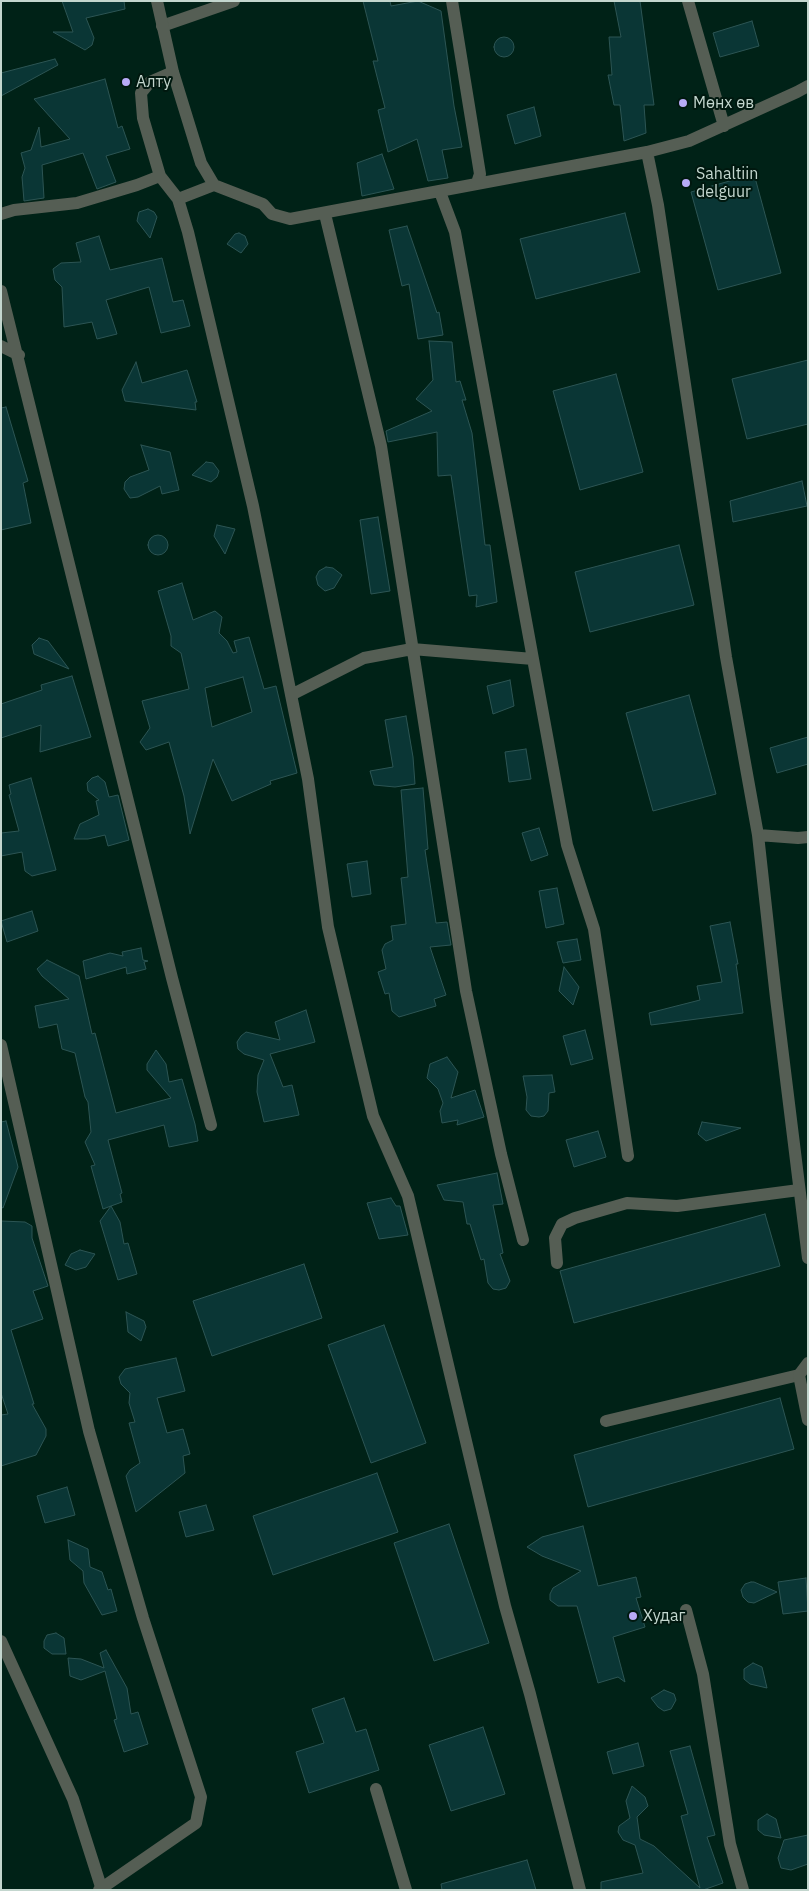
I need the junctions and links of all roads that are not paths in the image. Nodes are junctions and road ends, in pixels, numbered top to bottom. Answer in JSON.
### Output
{"nodes":[{"id":1,"x":157,"y":1,"type":"edge"},
{"id":2,"x":234,"y":1,"type":"edge"},
{"id":3,"x":452,"y":1,"type":"edge"},
{"id":4,"x":688,"y":1,"type":"edge"},
{"id":5,"x":162,"y":26,"type":"junction"},
{"id":6,"x":173,"y":72,"type":"junction"},
{"id":7,"x":808,"y":86,"type":"edge"},
{"id":8,"x":724,"y":126,"type":"junction"},
{"id":9,"x":647,"y":152,"type":"junction"},
{"id":10,"x":160,"y":176,"type":"junction"},
{"id":11,"x":477,"y":183,"type":"junction"},
{"id":12,"x":214,"y":185,"type":"junction"},
{"id":13,"x":440,"y":192,"type":"junction"},
{"id":14,"x":178,"y":199,"type":"junction"},
{"id":15,"x":1,"y":214,"type":"edge"},
{"id":16,"x":325,"y":214,"type":"junction"},
{"id":17,"x":1,"y":292,"type":"edge"},
{"id":18,"x":1,"y":346,"type":"edge"},
{"id":19,"x":18,"y":355,"type":"junction"},
{"id":20,"x":412,"y":649,"type":"junction"},
{"id":21,"x":533,"y":658,"type":"junction"},
{"id":22,"x":291,"y":695,"type":"junction"},
{"id":23,"x":758,"y":835,"type":"junction"},
{"id":24,"x":808,"y":837,"type":"edge"},
{"id":25,"x":1,"y":1045,"type":"edge"},
{"id":26,"x":211,"y":1125,"type":"dead end"},
{"id":27,"x":628,"y":1156,"type":"dead end"},
{"id":28,"x":799,"y":1190,"type":"junction"},
{"id":29,"x":523,"y":1240,"type":"dead end"},
{"id":30,"x":808,"y":1258,"type":"edge"},
{"id":31,"x":557,"y":1263,"type":"dead end"},
{"id":32,"x":808,"y":1363,"type":"edge"},
{"id":33,"x":799,"y":1375,"type":"junction"},
{"id":34,"x":808,"y":1420,"type":"edge"},
{"id":35,"x":606,"y":1422,"type":"dead end"},
{"id":36,"x":686,"y":1610,"type":"dead end"},
{"id":37,"x":1,"y":1641,"type":"edge"},
{"id":38,"x":376,"y":1789,"type":"dead end"},
{"id":39,"x":101,"y":1890,"type":"edge"},
{"id":40,"x":406,"y":1890,"type":"edge"},
{"id":41,"x":580,"y":1890,"type":"edge"},
{"id":42,"x":743,"y":1890,"type":"edge"}],
"edges":[{"from":1,"to":5,"type":"street"},
{"from":2,"to":5,"type":"street"},
{"from":3,"to":11,"type":"street"},
{"from":4,"to":8,"type":"street"},
{"from":5,"to":6,"type":"street"},
{"from":6,"to":10,"type":"street"},
{"from":6,"to":12,"type":"street"},
{"from":7,"to":8,"type":"street"},
{"from":8,"to":9,"type":"street"},
{"from":9,"to":11,"type":"street"},
{"from":9,"to":23,"type":"street"},
{"from":10,"to":14,"type":"street"},
{"from":10,"to":15,"type":"street"},
{"from":11,"to":13,"type":"street"},
{"from":12,"to":14,"type":"street"},
{"from":12,"to":16,"type":"street"},
{"from":13,"to":16,"type":"street"},
{"from":13,"to":21,"type":"street"},
{"from":14,"to":22,"type":"street"},
{"from":16,"to":20,"type":"street"},
{"from":17,"to":19,"type":"street"},
{"from":18,"to":19,"type":"street"},
{"from":19,"to":26,"type":"street"},
{"from":20,"to":21,"type":"street"},
{"from":20,"to":22,"type":"street"},
{"from":20,"to":29,"type":"street"},
{"from":21,"to":27,"type":"street"},
{"from":22,"to":41,"type":"street"},
{"from":23,"to":24,"type":"street"},
{"from":23,"to":28,"type":"street"},
{"from":25,"to":39,"type":"street"},
{"from":28,"to":30,"type":"street"},
{"from":28,"to":31,"type":"street"},
{"from":32,"to":33,"type":"street"},
{"from":33,"to":34,"type":"street"},
{"from":33,"to":35,"type":"street"},
{"from":36,"to":42,"type":"street"},
{"from":37,"to":39,"type":"street"},
{"from":38,"to":40,"type":"street"}]}
